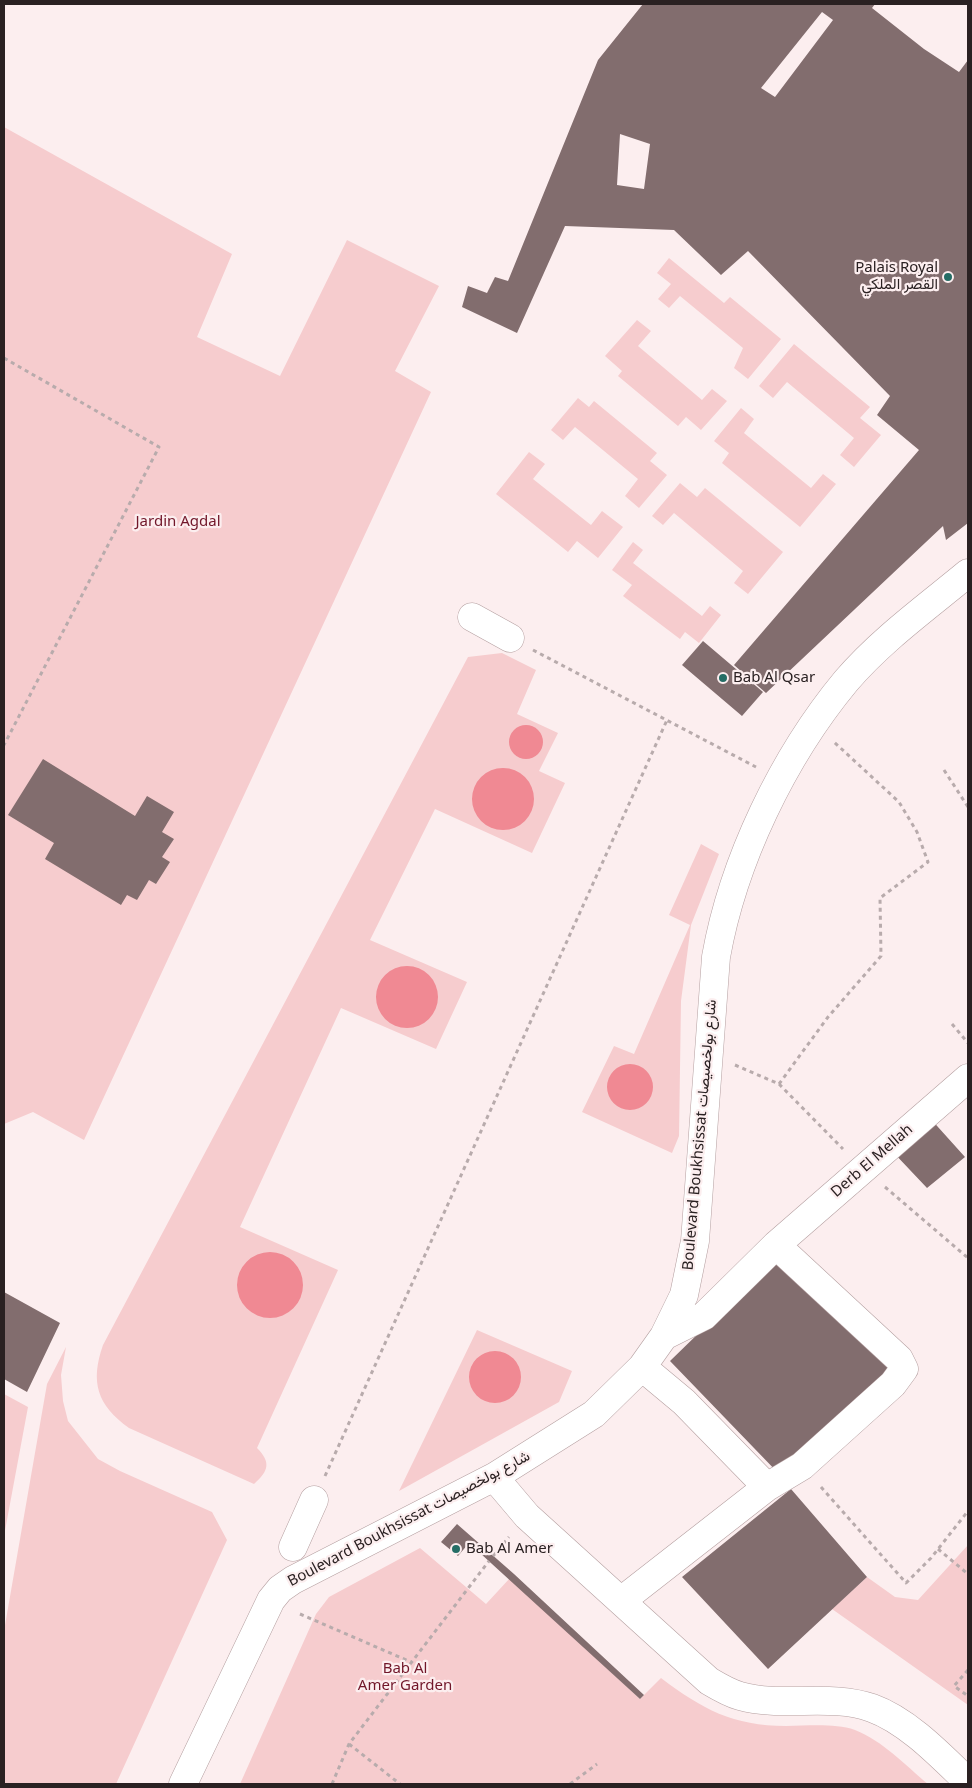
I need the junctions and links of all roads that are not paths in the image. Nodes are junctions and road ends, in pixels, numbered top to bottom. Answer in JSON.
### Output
{"nodes":[{"id":1,"x":968,"y":572,"type":"edge"},
{"id":2,"x":472,"y":617,"type":"dead end"},
{"id":3,"x":510,"y":638,"type":"road end"},
{"id":4,"x":968,"y":1078,"type":"edge"},
{"id":5,"x":776,"y":1245,"type":"junction"},
{"id":6,"x":664,"y":1336,"type":"junction"},
{"id":7,"x":642,"y":1367,"type":"junction"},
{"id":8,"x":494,"y":1476,"type":"junction"},
{"id":9,"x":767,"y":1487,"type":"junction"},
{"id":10,"x":314,"y":1500,"type":"road end"},
{"id":11,"x":292,"y":1547,"type":"dead end"},
{"id":12,"x":621,"y":1602,"type":"junction"},
{"id":13,"x":968,"y":1782,"type":"edge"},
{"id":14,"x":183,"y":1784,"type":"edge"}],
"edges":[{"from":1,"to":6,"type":"street","name":"Boulevard Boukhsissat شارع بولخصيصات"},
{"from":2,"to":3,"type":"street"},
{"from":4,"to":5,"type":"street","name":"Derb El Mellah"},
{"from":5,"to":6,"type":"street","name":"Derb El Mellah"},
{"from":5,"to":9,"type":"street"},
{"from":6,"to":7,"type":"street","name":"Boulevard Boukhsissat شارع بولخصيصات"},
{"from":7,"to":8,"type":"street","name":"Boulevard Boukhsissat شارع بولخصيصات"},
{"from":7,"to":9,"type":"street"},
{"from":8,"to":12,"type":"street"},
{"from":8,"to":14,"type":"street","name":"Boulevard Boukhsissat شارع بولخصيصات"},
{"from":9,"to":12,"type":"street"},
{"from":10,"to":11,"type":"street"},
{"from":12,"to":13,"type":"street"}]}
